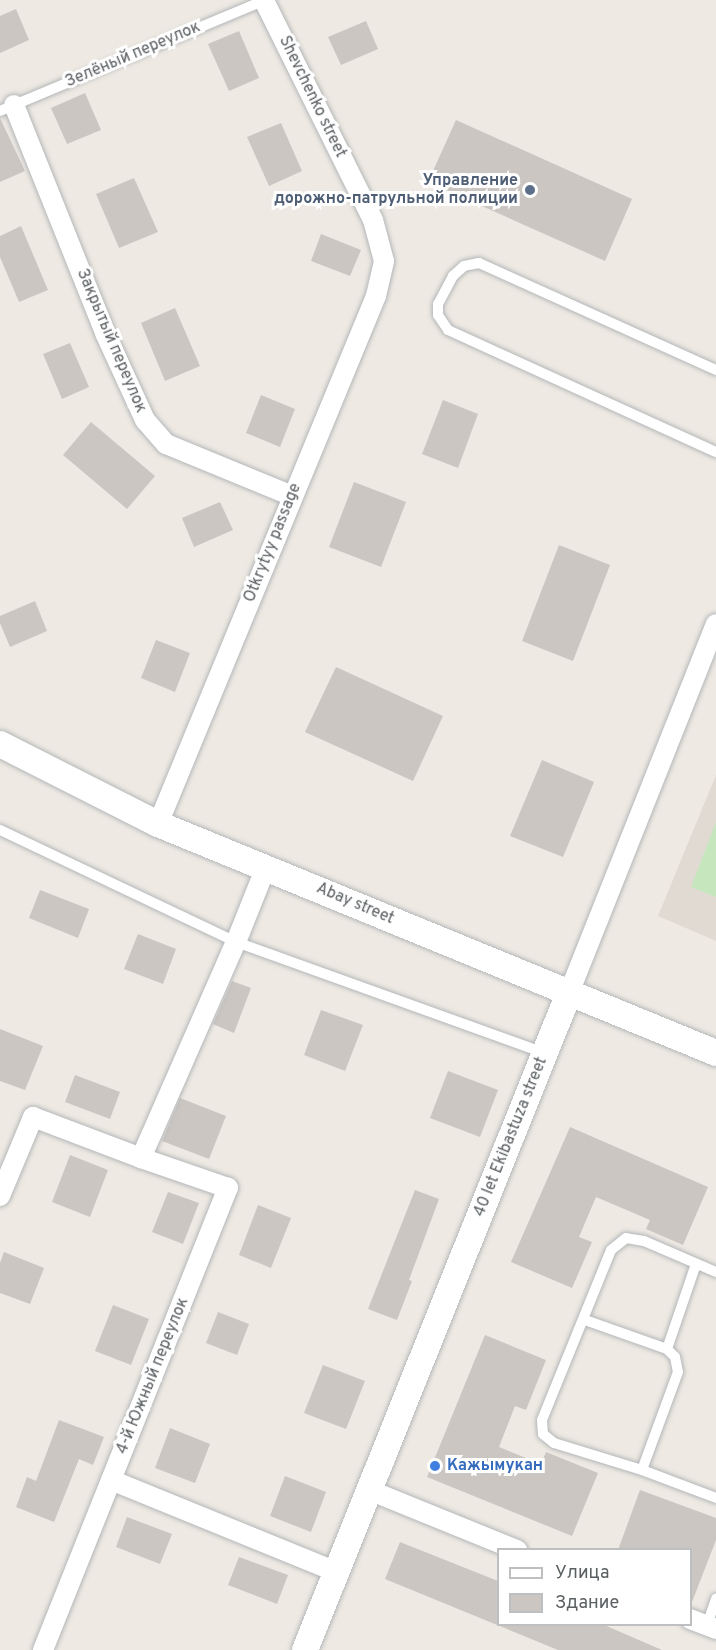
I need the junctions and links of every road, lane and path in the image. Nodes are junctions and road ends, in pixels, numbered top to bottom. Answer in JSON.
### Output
{"nodes":[{"id":1,"x":265,"y":0,"type":"edge"},
{"id":2,"x":7,"y":108,"type":"edge"},
{"id":3,"x":384,"y":261,"type":"joint"},
{"id":4,"x":716,"y":370,"type":"edge"},
{"id":5,"x":716,"y":452,"type":"edge"},
{"id":6,"x":292,"y":496,"type":"junction"},
{"id":7,"x":716,"y":624,"type":"edge"},
{"id":8,"x":0,"y":744,"type":"edge"},
{"id":9,"x":158,"y":824,"type":"junction"},
{"id":10,"x":0,"y":830,"type":"edge"},
{"id":11,"x":266,"y":867,"type":"junction"},
{"id":12,"x":236,"y":942,"type":"junction"},
{"id":13,"x":568,"y":993,"type":"junction"},
{"id":14,"x":545,"y":1053,"type":"junction"},
{"id":15,"x":716,"y":1053,"type":"edge"},
{"id":16,"x":141,"y":1158,"type":"junction"},
{"id":17,"x":0,"y":1196,"type":"edge"},
{"id":18,"x":696,"y":1264,"type":"junction"},
{"id":19,"x":716,"y":1272,"type":"edge"},
{"id":20,"x":585,"y":1320,"type":"junction"},
{"id":21,"x":667,"y":1349,"type":"junction"},
{"id":22,"x":642,"y":1470,"type":"junction"},
{"id":23,"x":111,"y":1480,"type":"junction"},
{"id":24,"x":369,"y":1490,"type":"junction"},
{"id":25,"x":716,"y":1498,"type":"edge"},
{"id":26,"x":512,"y":1548,"type":"edge"},
{"id":27,"x":336,"y":1572,"type":"junction"},
{"id":28,"x":716,"y":1599,"type":"edge"},
{"id":29,"x":705,"y":1624,"type":"edge"},
{"id":30,"x":43,"y":1650,"type":"edge"},
{"id":31,"x":304,"y":1650,"type":"edge"}],
"edges":[{"from":1,"to":2,"type":"lane","name":"Зелёный переулок"},
{"from":1,"to":3,"type":"street","name":"Shevchenko street"},
{"from":2,"to":6,"type":"street","name":"Закрытый переулок"},
{"from":3,"to":6,"type":"street","name":"Otkrytyy passage"},
{"from":4,"to":5,"type":"lane"},
{"from":6,"to":9,"type":"street","name":"Otkrytyy passage"},
{"from":7,"to":13,"type":"street","name":"40 let Ekibastuza street"},
{"from":8,"to":9,"type":"street","name":"Abay street"},
{"from":9,"to":11,"type":"street","name":"Abay street"},
{"from":10,"to":12,"type":"lane"},
{"from":11,"to":12,"type":"street"},
{"from":11,"to":13,"type":"street","name":"Abay street"},
{"from":12,"to":14,"type":"lane"},
{"from":12,"to":16,"type":"street"},
{"from":13,"to":14,"type":"street","name":"40 let Ekibastuza street"},
{"from":13,"to":15,"type":"street","name":"Abay street"},
{"from":14,"to":24,"type":"street","name":"40 let Ekibastuza street"},
{"from":16,"to":17,"type":"street","name":"4-й Южный переулок"},
{"from":16,"to":23,"type":"street","name":"4-й Южный переулок"},
{"from":18,"to":19,"type":"lane"},
{"from":18,"to":20,"type":"lane"},
{"from":18,"to":21,"type":"lane"},
{"from":20,"to":21,"type":"lane"},
{"from":20,"to":22,"type":"lane"},
{"from":21,"to":22,"type":"lane"},
{"from":22,"to":25,"type":"lane"},
{"from":23,"to":27,"type":"street"},
{"from":23,"to":30,"type":"street","name":"4-й Южный переулок"},
{"from":24,"to":26,"type":"street"},
{"from":24,"to":27,"type":"street","name":"40 let Ekibastuza street"},
{"from":27,"to":31,"type":"street","name":"40 let Ekibastuza street"},
{"from":28,"to":29,"type":"lane"}]}
